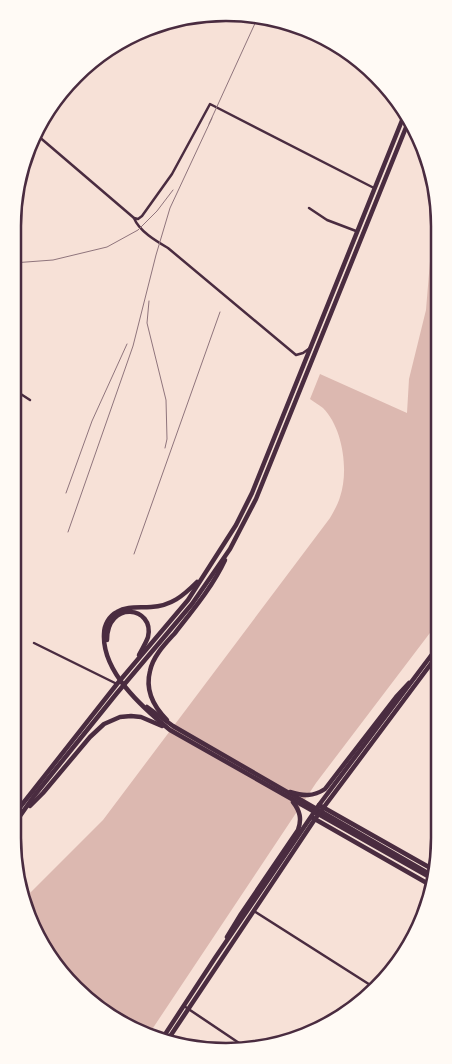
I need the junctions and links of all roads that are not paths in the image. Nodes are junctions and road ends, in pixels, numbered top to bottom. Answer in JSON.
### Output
{"nodes":[{"id":1,"x":402,"y":122,"type":"edge"},
{"id":2,"x":406,"y":128,"type":"edge"},
{"id":3,"x":41,"y":139,"type":"edge"},
{"id":4,"x":375,"y":188,"type":"junction"},
{"id":5,"x":309,"y":208,"type":"dead end"},
{"id":6,"x":134,"y":218,"type":"junction"},
{"id":7,"x":358,"y":232,"type":"junction"},
{"id":8,"x":311,"y":347,"type":"junction"},
{"id":9,"x":21,"y":394,"type":"edge"},
{"id":10,"x":30,"y":400,"type":"dead end"},
{"id":11,"x":230,"y":549,"type":"junction"},
{"id":12,"x":205,"y":574,"type":"junction"},
{"id":13,"x":34,"y":643,"type":"dead end"},
{"id":14,"x":431,"y":655,"type":"edge"},
{"id":15,"x":135,"y":663,"type":"junction"},
{"id":16,"x":431,"y":664,"type":"edge"},
{"id":17,"x":413,"y":678,"type":"junction"},
{"id":18,"x":117,"y":684,"type":"junction"},
{"id":19,"x":172,"y":728,"type":"junction"},
{"id":20,"x":281,"y":791,"type":"junction"},
{"id":21,"x":21,"y":805,"type":"edge"},
{"id":22,"x":318,"y":805,"type":"junction"},
{"id":23,"x":324,"y":808,"type":"junction"},
{"id":24,"x":22,"y":814,"type":"joint"},
{"id":25,"x":313,"y":818,"type":"junction"},
{"id":26,"x":429,"y":867,"type":"edge"},
{"id":27,"x":427,"y":875,"type":"edge"},
{"id":28,"x":426,"y":883,"type":"edge"},
{"id":29,"x":253,"y":911,"type":"junction"},
{"id":30,"x":214,"y":958,"type":"junction"},
{"id":31,"x":369,"y":984,"type":"edge"},
{"id":32,"x":186,"y":1007,"type":"junction"},
{"id":33,"x":166,"y":1034,"type":"edge"},
{"id":34,"x":170,"y":1035,"type":"edge"},
{"id":35,"x":237,"y":1042,"type":"edge"}],
"edges":[{"from":1,"to":4,"type":"main road"},
{"from":2,"to":11,"type":"main road"},
{"from":3,"to":6,"type":"street"},
{"from":4,"to":6,"type":"street"},
{"from":4,"to":7,"type":"main road"},
{"from":5,"to":7,"type":"street"},
{"from":6,"to":8,"type":"street"},
{"from":7,"to":8,"type":"main road"},
{"from":8,"to":12,"type":"main road"},
{"from":9,"to":10,"type":"street"},
{"from":11,"to":19,"type":"main road"},
{"from":11,"to":24,"type":"main road"},
{"from":12,"to":15,"type":"main road"},
{"from":12,"to":19,"type":"main road"},
{"from":13,"to":18,"type":"street"},
{"from":14,"to":17,"type":"main road"},
{"from":15,"to":18,"type":"main road"},
{"from":15,"to":19,"type":"main road"},
{"from":16,"to":23,"type":"main road"},
{"from":17,"to":20,"type":"main road"},
{"from":17,"to":22,"type":"main road"},
{"from":18,"to":21,"type":"main road"},
{"from":19,"to":20,"type":"main road"},
{"from":19,"to":24,"type":"main road"},
{"from":20,"to":27,"type":"main road"},
{"from":20,"to":30,"type":"main road"},
{"from":22,"to":23,"type":"main road"},
{"from":22,"to":25,"type":"main road"},
{"from":23,"to":25,"type":"main road"},
{"from":23,"to":26,"type":"main road"},
{"from":25,"to":28,"type":"main road"},
{"from":25,"to":29,"type":"main road"},
{"from":25,"to":30,"type":"main road"},
{"from":29,"to":31,"type":"street"},
{"from":29,"to":32,"type":"main road"},
{"from":30,"to":32,"type":"main road"},
{"from":32,"to":33,"type":"main road"},
{"from":32,"to":34,"type":"main road"},
{"from":32,"to":35,"type":"street"}]}
